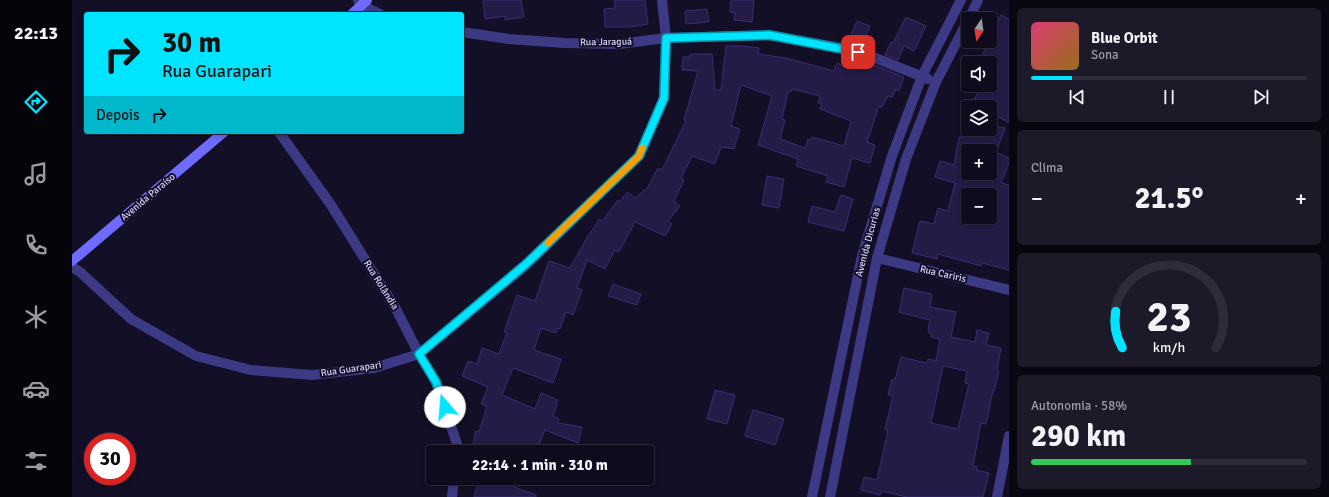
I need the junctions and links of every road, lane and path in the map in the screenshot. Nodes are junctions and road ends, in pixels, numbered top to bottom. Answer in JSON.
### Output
{"nodes":[{"id":1,"x":662,"y":0,"type":"edge"},
{"id":2,"x":961,"y":0,"type":"edge"},
{"id":3,"x":978,"y":0,"type":"edge"},
{"id":4,"x":362,"y":2,"type":"edge"},
{"id":5,"x":354,"y":12,"type":"edge"},
{"id":6,"x":377,"y":12,"type":"edge"},
{"id":7,"x":972,"y":12,"type":"edge"},
{"id":8,"x":464,"y":32,"type":"edge"},
{"id":9,"x":961,"y":34,"type":"edge"},
{"id":10,"x":666,"y":38,"type":"junction"},
{"id":11,"x":922,"y":76,"type":"junction"},
{"id":12,"x":936,"y":82,"type":"junction"},
{"id":13,"x":222,"y":134,"type":"edge"},
{"id":14,"x":280,"y":134,"type":"edge"},
{"id":15,"x":877,"y":258,"type":"junction"},
{"id":16,"x":72,"y":262,"type":"edge"},
{"id":17,"x":72,"y":267,"type":"edge"},
{"id":18,"x":1009,"y":290,"type":"edge"},
{"id":19,"x":419,"y":354,"type":"junction"},
{"id":20,"x":1009,"y":436,"type":"edge"},
{"id":21,"x":457,"y":445,"type":"edge"},
{"id":22,"x":453,"y":485,"type":"edge"},
{"id":23,"x":452,"y":497,"type":"edge"},
{"id":24,"x":812,"y":497,"type":"edge"},
{"id":25,"x":830,"y":497,"type":"edge"},
{"id":26,"x":997,"y":497,"type":"edge"}],
"edges":[{"from":1,"to":10,"type":"street","name":"Rua Guarapari"},
{"from":2,"to":11,"type":"street","name":"Avenida Dicurias"},
{"from":3,"to":7,"type":"street","name":"Avenida Dicurias"},
{"from":4,"to":5,"type":"main road"},
{"from":4,"to":6,"type":"street"},
{"from":8,"to":10,"type":"street","name":"Rua Jaraguá"},
{"from":9,"to":12,"type":"street","name":"Avenida Dicurias"},
{"from":10,"to":11,"type":"street","name":"Rua Jaraguá"},
{"from":10,"to":19,"type":"street","name":"Rua Guarapari"},
{"from":11,"to":12,"type":"street","name":"Rua Jaraguá"},
{"from":11,"to":24,"type":"street","name":"Avenida Dicurias"},
{"from":12,"to":15,"type":"street","name":"Avenida Dicurias"},
{"from":13,"to":16,"type":"main road","name":"Avenida Paraíso"},
{"from":14,"to":19,"type":"street","name":"Rua Rolândia"},
{"from":15,"to":18,"type":"street","name":"Rua Cariris"},
{"from":15,"to":25,"type":"street","name":"Avenida Dicurias"},
{"from":17,"to":19,"type":"street","name":"Rua Guarapari"},
{"from":19,"to":21,"type":"street","name":"Rua Rolândia"},
{"from":20,"to":26,"type":"street"},
{"from":22,"to":23,"type":"street"}]}
